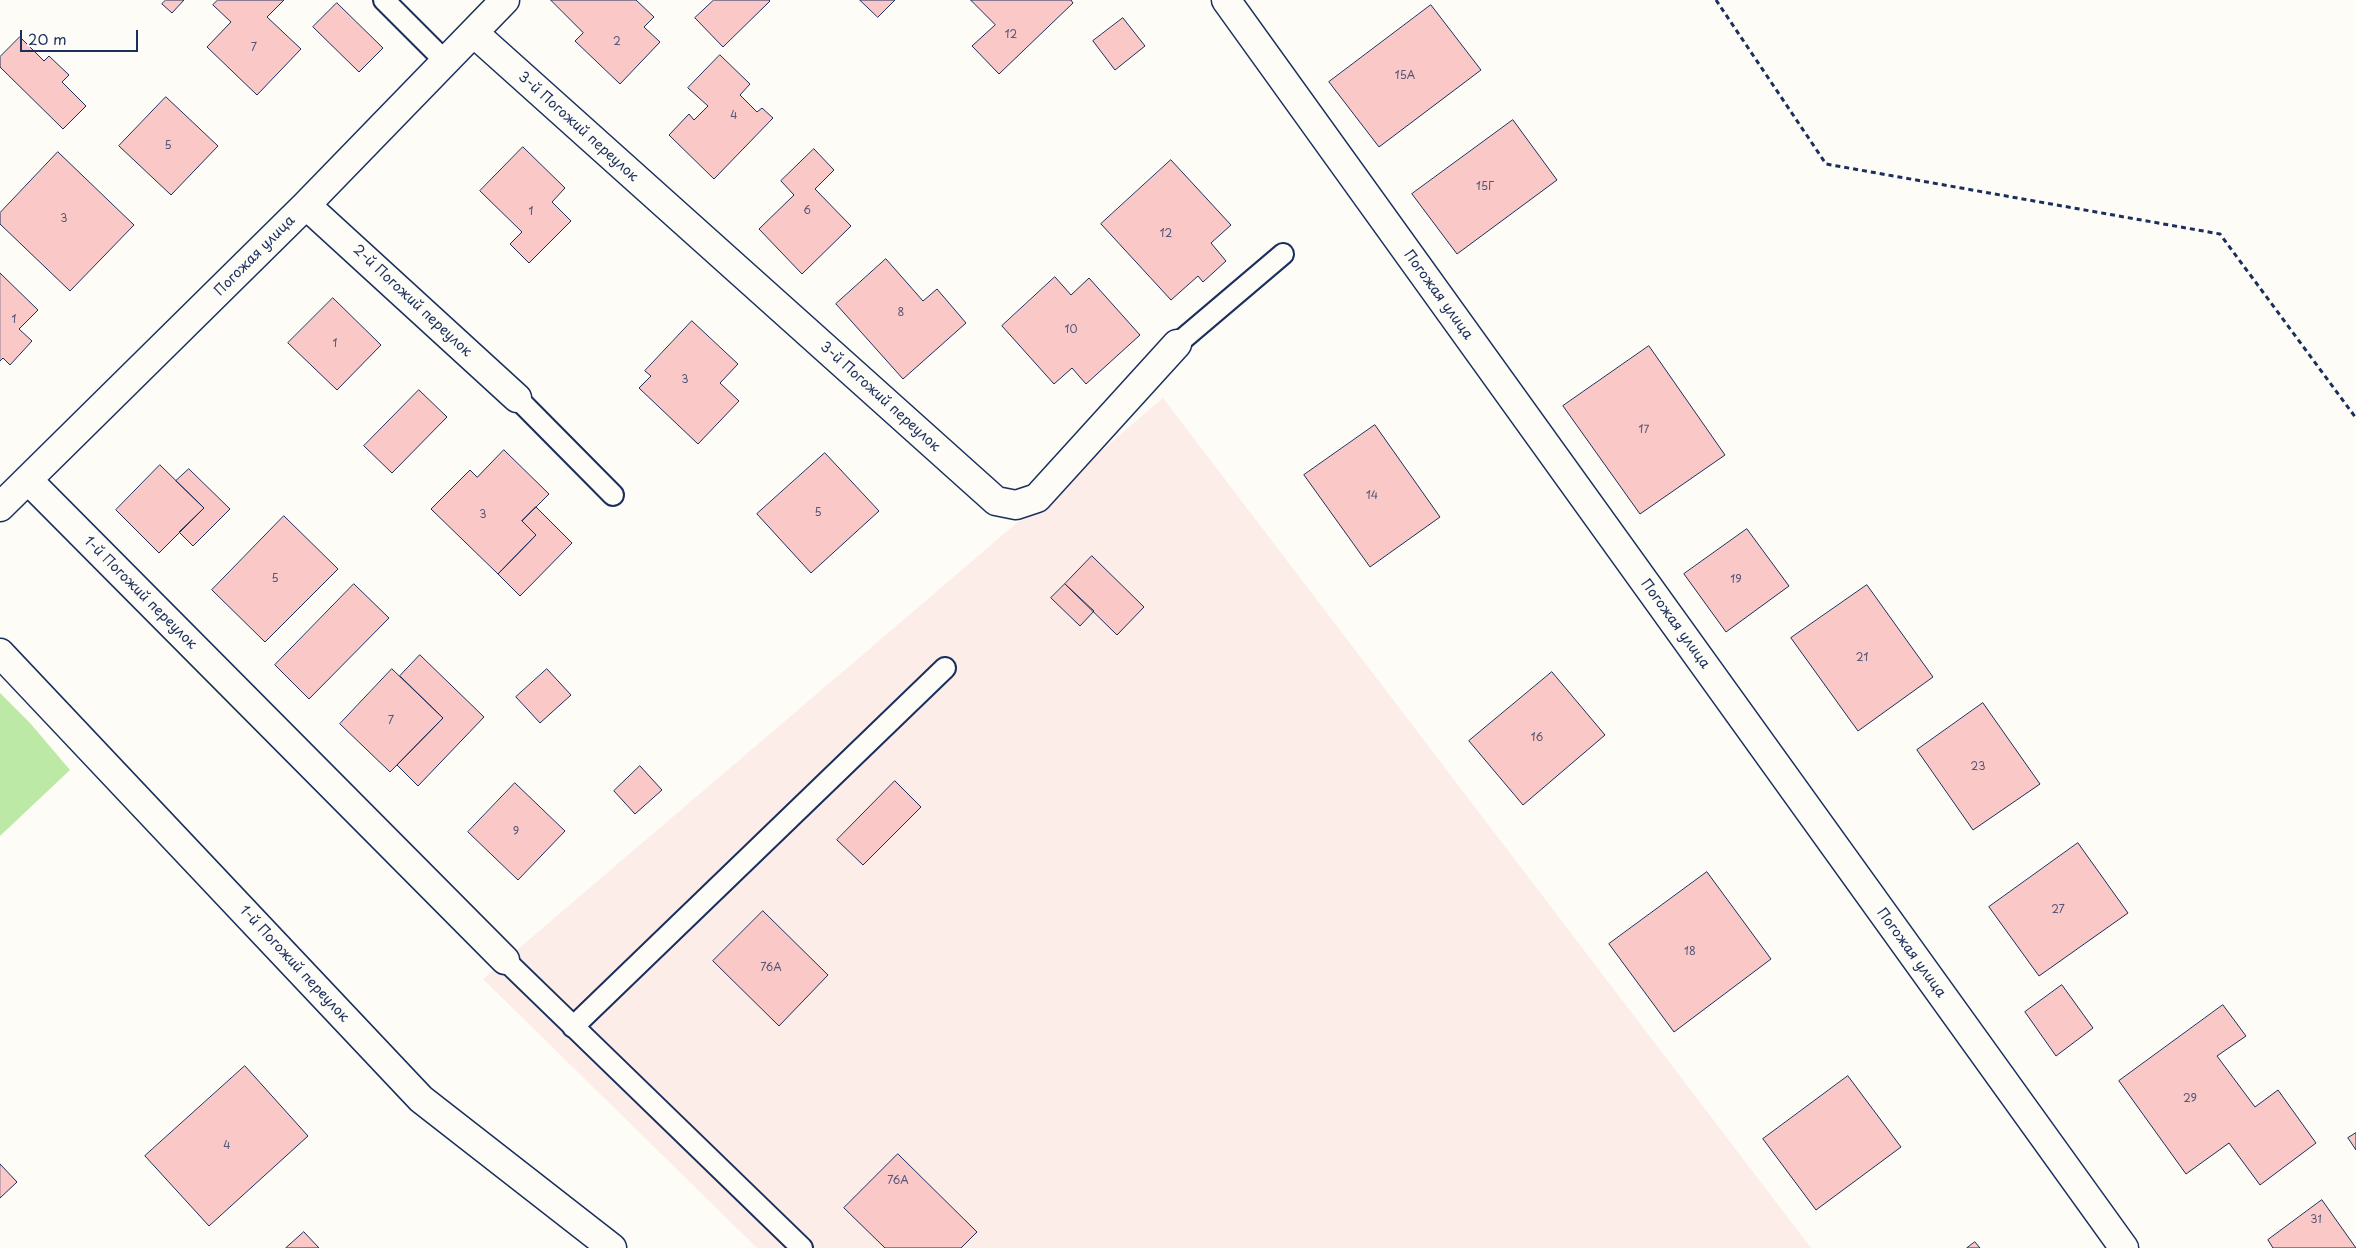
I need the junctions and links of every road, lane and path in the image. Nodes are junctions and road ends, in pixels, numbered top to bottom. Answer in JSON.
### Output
{"nodes":[{"id":1,"x":384,"y":0,"type":"edge"},
{"id":2,"x":505,"y":0,"type":"edge"},
{"id":3,"x":1226,"y":0,"type":"edge"},
{"id":4,"x":1716,"y":0,"type":"edge"},
{"id":5,"x":474,"y":33,"type":"junction"},
{"id":6,"x":445,"y":61,"type":"junction"},
{"id":7,"x":306,"y":205,"type":"junction"},
{"id":8,"x":1283,"y":254,"type":"dead end"},
{"id":9,"x":1177,"y":344,"type":"joint"},
{"id":10,"x":517,"y":398,"type":"joint"},
{"id":11,"x":2356,"y":418,"type":"edge"},
{"id":12,"x":29,"y":481,"type":"junction"},
{"id":13,"x":613,"y":495,"type":"dead end"},
{"id":14,"x":0,"y":507,"type":"edge"},
{"id":15,"x":0,"y":653,"type":"edge"},
{"id":16,"x":945,"y":668,"type":"dead end"},
{"id":17,"x":505,"y":960,"type":"joint"},
{"id":18,"x":573,"y":1027,"type":"junction"},
{"id":19,"x":612,"y":1248,"type":"edge"},
{"id":20,"x":802,"y":1248,"type":"edge"},
{"id":21,"x":2124,"y":1248,"type":"edge"}],
"edges":[{"from":1,"to":6,"type":"lane"},
{"from":2,"to":5,"type":"street","name":"Погожая улица"},
{"from":3,"to":21,"type":"street","name":"Погожая улица"},
{"from":4,"to":11,"type":"path"},
{"from":5,"to":6,"type":"street","name":"Погожая улица"},
{"from":5,"to":9,"type":"street","name":"3-й Погожий переулок"},
{"from":6,"to":7,"type":"street","name":"Погожая улица"},
{"from":7,"to":10,"type":"street","name":"2-й Погожий переулок"},
{"from":7,"to":12,"type":"street","name":"Погожая улица"},
{"from":8,"to":9,"type":"lane","name":"3-й Погожий переулок"},
{"from":10,"to":13,"type":"lane"},
{"from":12,"to":14,"type":"street","name":"Погожая улица"},
{"from":12,"to":17,"type":"street","name":"1-й Погожий переулок"},
{"from":15,"to":19,"type":"street","name":"1-й Погожий переулок"},
{"from":16,"to":18,"type":"lane"},
{"from":17,"to":18,"type":"lane"},
{"from":18,"to":20,"type":"lane"}]}
